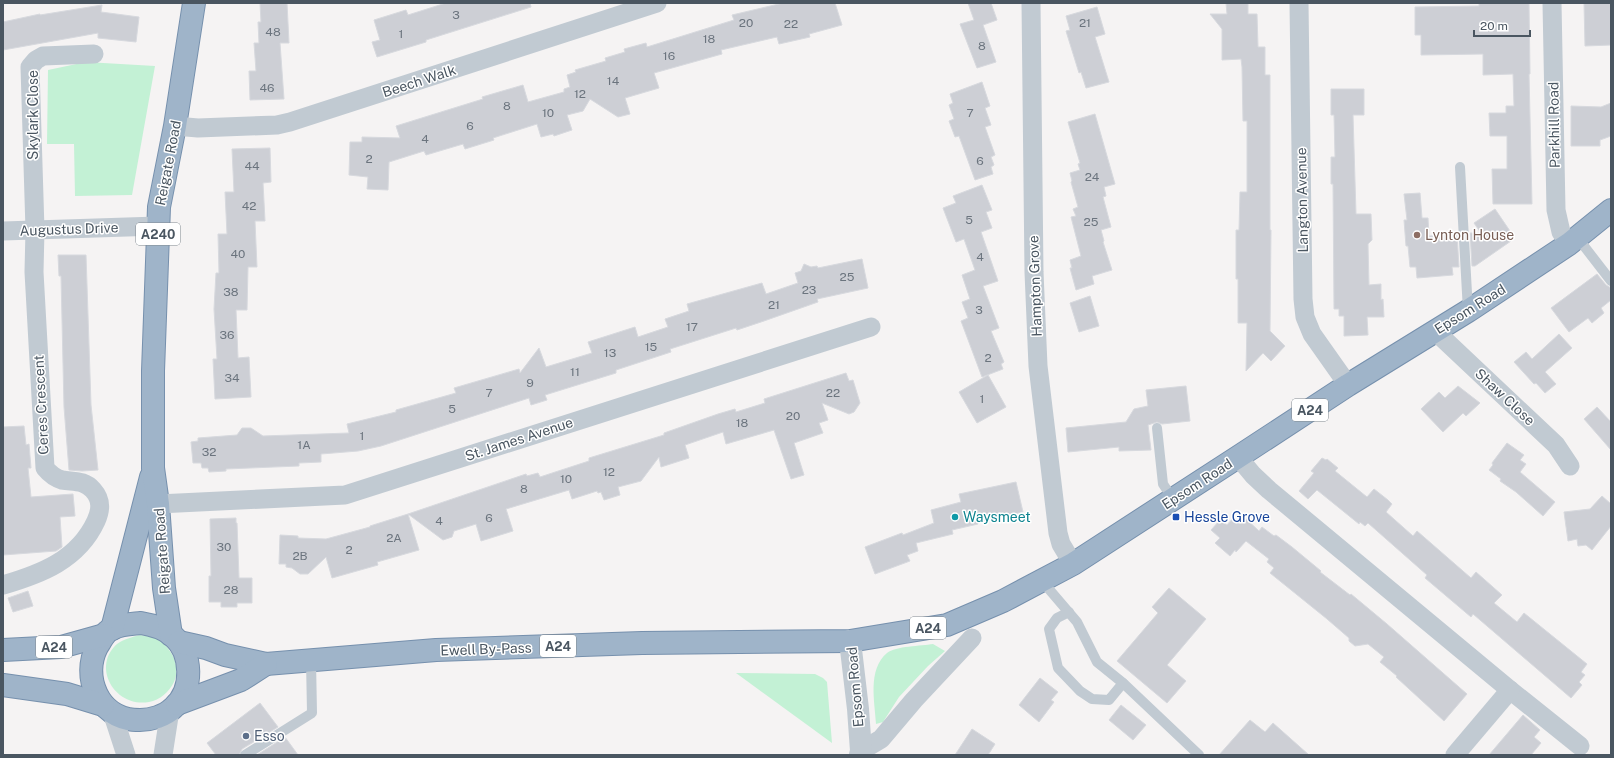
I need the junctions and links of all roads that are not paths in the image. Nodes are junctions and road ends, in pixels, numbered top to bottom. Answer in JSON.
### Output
{"nodes":[{"id":1,"x":194,"y":3,"type":"edge"},
{"id":2,"x":657,"y":3,"type":"edge"},
{"id":3,"x":1031,"y":3,"type":"edge"},
{"id":4,"x":1299,"y":3,"type":"edge"},
{"id":5,"x":1552,"y":3,"type":"edge"},
{"id":6,"x":94,"y":54,"type":"dead end"},
{"id":7,"x":176,"y":126,"type":"junction"},
{"id":8,"x":1460,"y":167,"type":"dead end"},
{"id":9,"x":1611,"y":210,"type":"edge"},
{"id":10,"x":158,"y":226,"type":"junction"},
{"id":11,"x":36,"y":230,"type":"junction"},
{"id":12,"x":3,"y":231,"type":"edge"},
{"id":13,"x":1573,"y":241,"type":"junction"},
{"id":14,"x":1611,"y":281,"type":"edge"},
{"id":15,"x":1468,"y":311,"type":"junction"},
{"id":16,"x":871,"y":327,"type":"dead end"},
{"id":17,"x":1435,"y":331,"type":"junction"},
{"id":18,"x":1348,"y":385,"type":"junction"},
{"id":19,"x":1157,"y":428,"type":"dead end"},
{"id":20,"x":1238,"y":457,"type":"junction"},
{"id":21,"x":1570,"y":466,"type":"dead end"},
{"id":22,"x":153,"y":468,"type":"junction"},
{"id":23,"x":1173,"y":499,"type":"junction"},
{"id":24,"x":158,"y":504,"type":"junction"},
{"id":25,"x":1072,"y":564,"type":"junction"},
{"id":26,"x":1042,"y":581,"type":"junction"},
{"id":27,"x":3,"y":585,"type":"edge"},
{"id":28,"x":1069,"y":612,"type":"junction"},
{"id":29,"x":108,"y":632,"type":"junction"},
{"id":30,"x":175,"y":638,"type":"junction"},
{"id":31,"x":972,"y":638,"type":"dead end"},
{"id":32,"x":850,"y":641,"type":"junction"},
{"id":33,"x":3,"y":650,"type":"edge"},
{"id":34,"x":311,"y":660,"type":"junction"},
{"id":35,"x":266,"y":664,"type":"junction"},
{"id":36,"x":1122,"y":683,"type":"junction"},
{"id":37,"x":3,"y":685,"type":"edge"},
{"id":38,"x":1510,"y":690,"type":"junction"},
{"id":39,"x":174,"y":707,"type":"junction"},
{"id":40,"x":108,"y":709,"type":"junction"},
{"id":41,"x":1580,"y":746,"type":"dead end"},
{"id":42,"x":860,"y":753,"type":"edge"},
{"id":43,"x":126,"y":755,"type":"edge"},
{"id":44,"x":163,"y":755,"type":"edge"},
{"id":45,"x":245,"y":755,"type":"edge"},
{"id":46,"x":1199,"y":755,"type":"edge"},
{"id":47,"x":1455,"y":755,"type":"edge"}],
"edges":[{"from":1,"to":7,"type":"highway","name":"Reigate Road","number":"A240"},
{"from":2,"to":7,"type":"street","name":"Beech Walk"},
{"from":3,"to":25,"type":"street","name":"Hampton Grove"},
{"from":4,"to":18,"type":"street","name":"Langton Avenue"},
{"from":5,"to":13,"type":"street","name":"Parkhill Road"},
{"from":6,"to":11,"type":"street","name":"Skylark Close"},
{"from":7,"to":10,"type":"highway","name":"Reigate Road","number":"A240"},
{"from":8,"to":15,"type":"lane"},
{"from":9,"to":13,"type":"highway","name":"Epsom Road","number":"A24"},
{"from":10,"to":11,"type":"street","name":"Augustus Drive"},
{"from":10,"to":22,"type":"highway","name":"Reigate Road","number":"A240"},
{"from":11,"to":12,"type":"street","name":"Augustus Drive"},
{"from":11,"to":27,"type":"street","name":"Ceres Crescent"},
{"from":13,"to":14,"type":"lane"},
{"from":13,"to":15,"type":"highway","name":"Epsom Road","number":"A24"},
{"from":15,"to":17,"type":"highway","name":"Epsom Road","number":"A24"},
{"from":16,"to":24,"type":"street","name":"St. James Avenue"},
{"from":17,"to":18,"type":"highway","name":"Epsom Road","number":"A24"},
{"from":17,"to":21,"type":"street","name":"Shaw Close"},
{"from":18,"to":20,"type":"highway","name":"Epsom Road","number":"A24"},
{"from":19,"to":23,"type":"lane"},
{"from":20,"to":23,"type":"highway","name":"Epsom Road","number":"A24"},
{"from":20,"to":38,"type":"street"},
{"from":22,"to":24,"type":"highway","name":"Reigate Road","number":"A240"},
{"from":22,"to":29,"type":"highway","name":"Reigate Road","number":"A240"},
{"from":23,"to":25,"type":"highway","name":"Epsom Road","number":"A24"},
{"from":24,"to":30,"type":"highway","name":"Reigate Road","number":"A240"},
{"from":25,"to":26,"type":"highway","name":"Epsom Road","number":"A24"},
{"from":26,"to":28,"type":"lane"},
{"from":26,"to":32,"type":"highway","name":"Epsom Road","number":"A24"},
{"from":28,"to":36,"type":"lane"},
{"from":28,"to":36,"type":"lane"},
{"from":29,"to":30,"type":"highway","name":"Ewell By-Pass","number":"A24"},
{"from":29,"to":33,"type":"highway","name":"Ewell By-Pass","number":"A24"},
{"from":29,"to":40,"type":"highway","number":"A24"},
{"from":30,"to":35,"type":"highway","name":"Ewell By-Pass","number":"A24"},
{"from":30,"to":39,"type":"highway"},
{"from":31,"to":42,"type":"street","name":"Epsom Road"},
{"from":32,"to":34,"type":"highway","name":"Ewell By-Pass","number":"A24"},
{"from":32,"to":42,"type":"street","name":"Epsom Road"},
{"from":34,"to":35,"type":"highway","name":"Ewell By-Pass","number":"A24"},
{"from":34,"to":45,"type":"lane"},
{"from":35,"to":39,"type":"highway","name":"Ewell By-Pass","number":"A24"},
{"from":36,"to":46,"type":"lane"},
{"from":37,"to":40,"type":"highway","name":"Ewell By-Pass","number":"A24"},
{"from":38,"to":41,"type":"street"},
{"from":38,"to":47,"type":"street"},
{"from":39,"to":40,"type":"highway","name":"Ewell By-Pass","number":"A24"},
{"from":39,"to":44,"type":"street"},
{"from":40,"to":43,"type":"street"}]}
